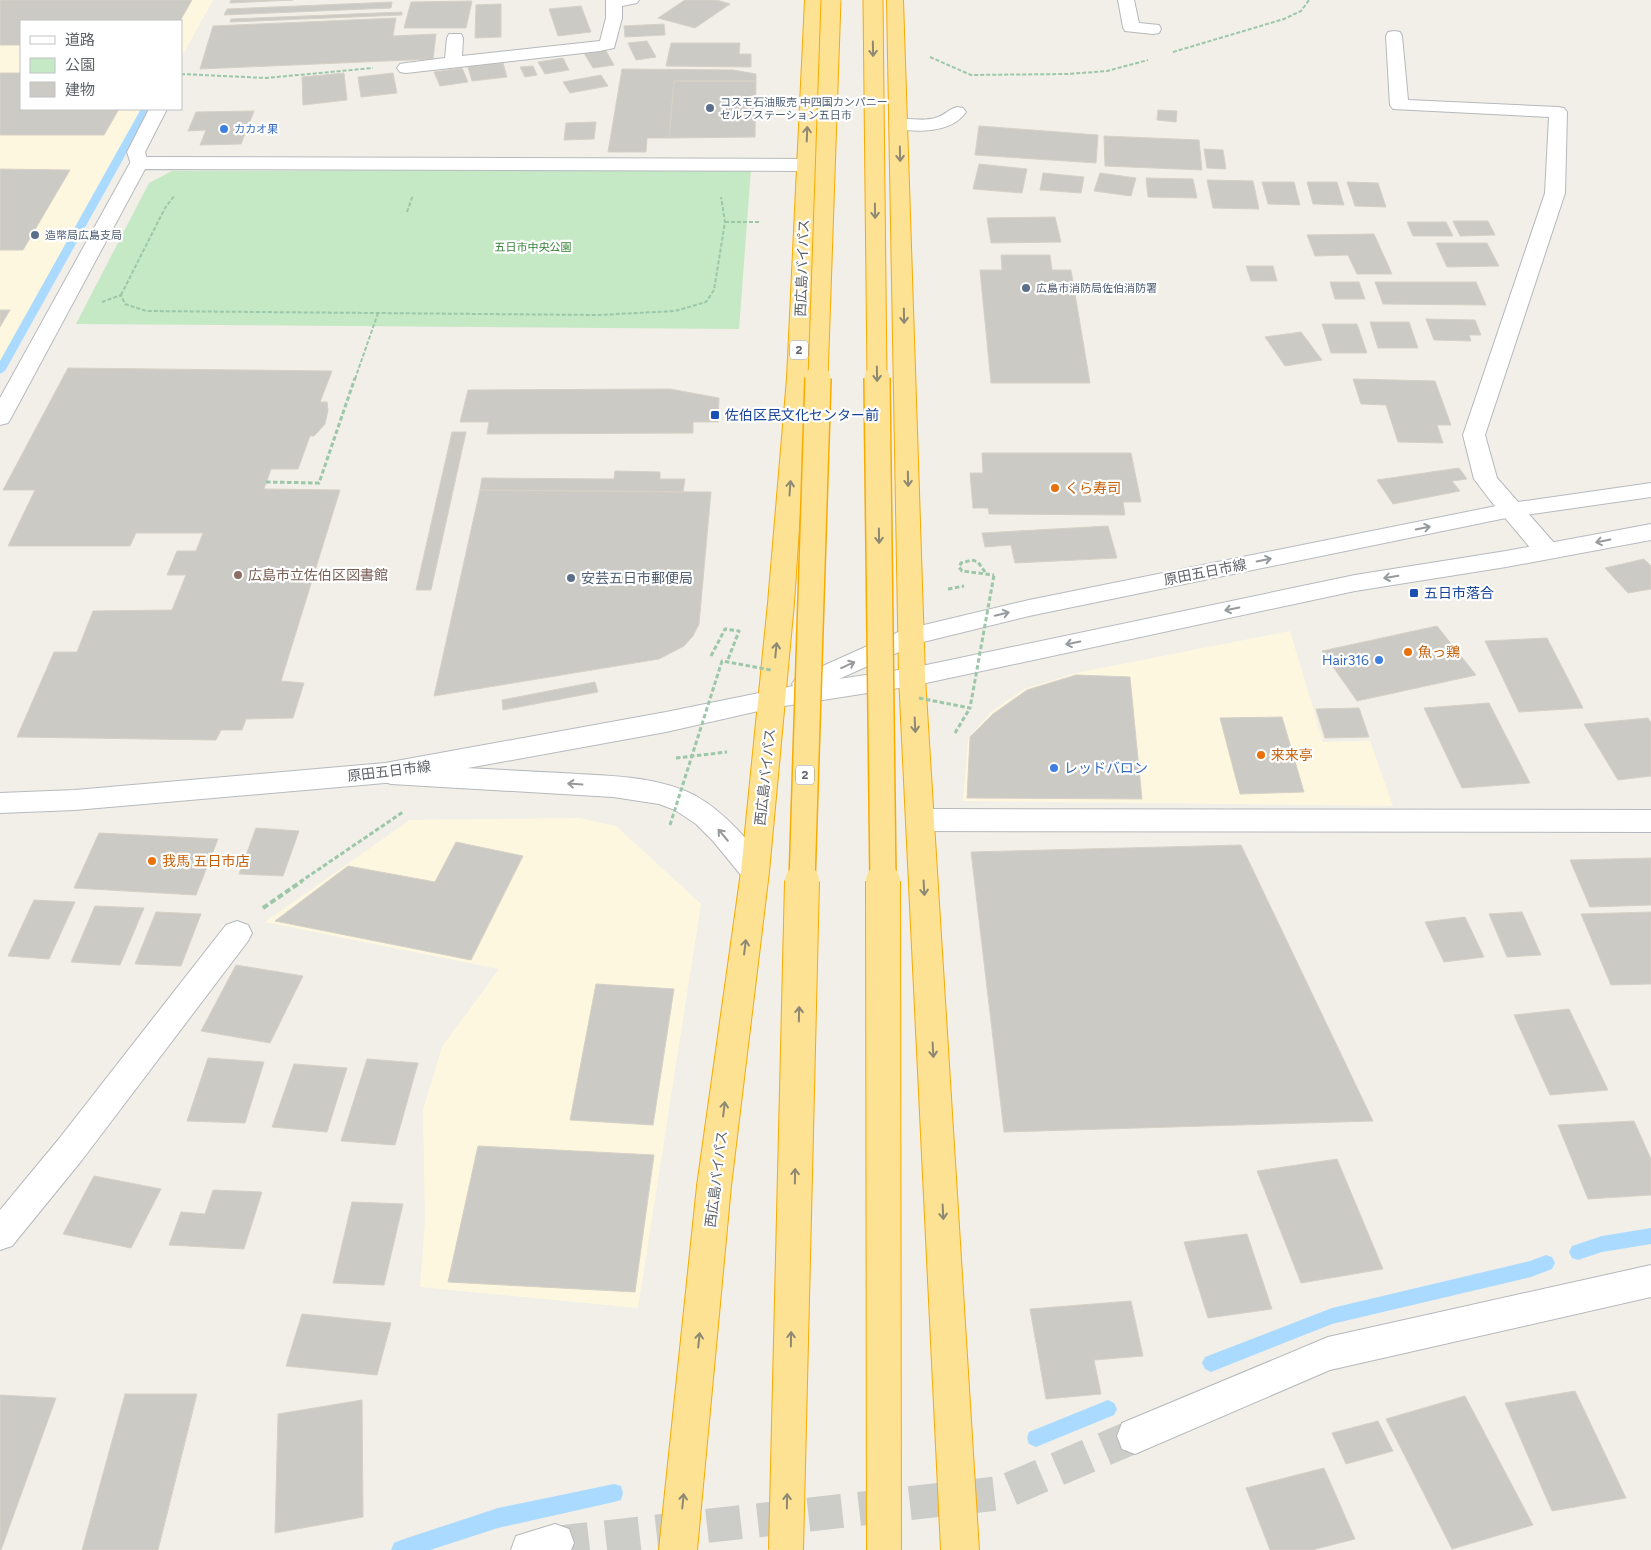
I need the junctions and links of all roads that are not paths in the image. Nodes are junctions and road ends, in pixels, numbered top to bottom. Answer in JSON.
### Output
{"nodes":[{"id":1,"x":594,"y":0,"type":"edge"},
{"id":2,"x":631,"y":0,"type":"edge"},
{"id":3,"x":812,"y":0,"type":"edge"},
{"id":4,"x":831,"y":0,"type":"edge"},
{"id":5,"x":872,"y":0,"type":"edge"},
{"id":6,"x":895,"y":0,"type":"edge"},
{"id":7,"x":1126,"y":0,"type":"edge"},
{"id":8,"x":613,"y":2,"type":"junction"},
{"id":9,"x":1153,"y":28,"type":"dead end"},
{"id":10,"x":1394,"y":36,"type":"dead end"},
{"id":11,"x":456,"y":38,"type":"dead end"},
{"id":12,"x":453,"y":63,"type":"junction"},
{"id":13,"x":406,"y":68,"type":"road end"},
{"id":14,"x":157,"y":110,"type":"edge"},
{"id":15,"x":957,"y":112,"type":"dead end"},
{"id":16,"x":900,"y":124,"type":"junction"},
{"id":17,"x":139,"y":163,"type":"junction"},
{"id":18,"x":806,"y":165,"type":"junction"},
{"id":19,"x":0,"y":418,"type":"edge"},
{"id":20,"x":1651,"y":490,"type":"edge"},
{"id":21,"x":1511,"y":510,"type":"junction"},
{"id":22,"x":1651,"y":532,"type":"edge"},
{"id":23,"x":1547,"y":551,"type":"junction"},
{"id":24,"x":912,"y":636,"type":"junction"},
{"id":25,"x":912,"y":677,"type":"junction"},
{"id":26,"x":772,"y":699,"type":"junction"},
{"id":27,"x":386,"y":773,"type":"junction"},
{"id":28,"x":0,"y":803,"type":"edge"},
{"id":29,"x":920,"y":820,"type":"junction"},
{"id":30,"x":1651,"y":821,"type":"edge"},
{"id":31,"x":755,"y":872,"type":"junction"},
{"id":32,"x":237,"y":933,"type":"road end"},
{"id":33,"x":0,"y":1235,"type":"edge"},
{"id":34,"x":1651,"y":1281,"type":"edge"},
{"id":35,"x":1135,"y":1436,"type":"tunnel mouth"},
{"id":36,"x":678,"y":1550,"type":"edge"},
{"id":37,"x":786,"y":1550,"type":"edge"},
{"id":38,"x":884,"y":1550,"type":"edge"},
{"id":39,"x":960,"y":1550,"type":"edge"}],
"edges":[{"from":1,"to":8,"type":"street"},
{"from":2,"to":8,"type":"street"},
{"from":18,"to":3,"type":"highway","name":"西広島バイパス","number":"2","one_way":true},
{"from":37,"to":4,"type":"highway","name":"西広島バイパス","number":"2","one_way":true,"bridge":true},
{"from":5,"to":38,"type":"highway","one_way":true,"bridge":true},
{"from":6,"to":16,"type":"highway"},
{"from":7,"to":9,"type":"street"},
{"from":8,"to":12,"type":"street"},
{"from":10,"to":21,"type":"street"},
{"from":11,"to":12,"type":"street"},
{"from":12,"to":13,"type":"street"},
{"from":14,"to":17,"type":"street"},
{"from":15,"to":16,"type":"street"},
{"from":16,"to":24,"type":"highway","one_way":true},
{"from":17,"to":18,"type":"street"},
{"from":17,"to":19,"type":"street"},
{"from":26,"to":18,"type":"highway","name":"西広島バイパス","number":"2","one_way":true},
{"from":20,"to":21,"type":"street","name":"原田五日市線"},
{"from":21,"to":23,"type":"street"},
{"from":24,"to":21,"type":"street","name":"原田五日市線","one_way":true},
{"from":22,"to":23,"type":"street","name":"原田五日市線","one_way":true},
{"from":23,"to":25,"type":"street","name":"原田五日市線","one_way":true},
{"from":24,"to":25,"type":"highway"},
{"from":26,"to":24,"type":"street","name":"原田五日市線","one_way":true},
{"from":25,"to":26,"type":"street","name":"原田五日市線"},
{"from":25,"to":29,"type":"highway","one_way":true},
{"from":26,"to":27,"type":"street","name":"原田五日市線"},
{"from":26,"to":31,"type":"highway","name":"西広島バイパス","number":"2"},
{"from":27,"to":28,"type":"street","name":"原田五日市線"},
{"from":31,"to":27,"type":"street","one_way":true},
{"from":29,"to":30,"type":"street"},
{"from":29,"to":39,"type":"highway","one_way":true},
{"from":36,"to":31,"type":"highway","name":"西広島バイパス","number":"2","one_way":true},
{"from":32,"to":33,"type":"street"},
{"from":34,"to":35,"type":"street"}]}
